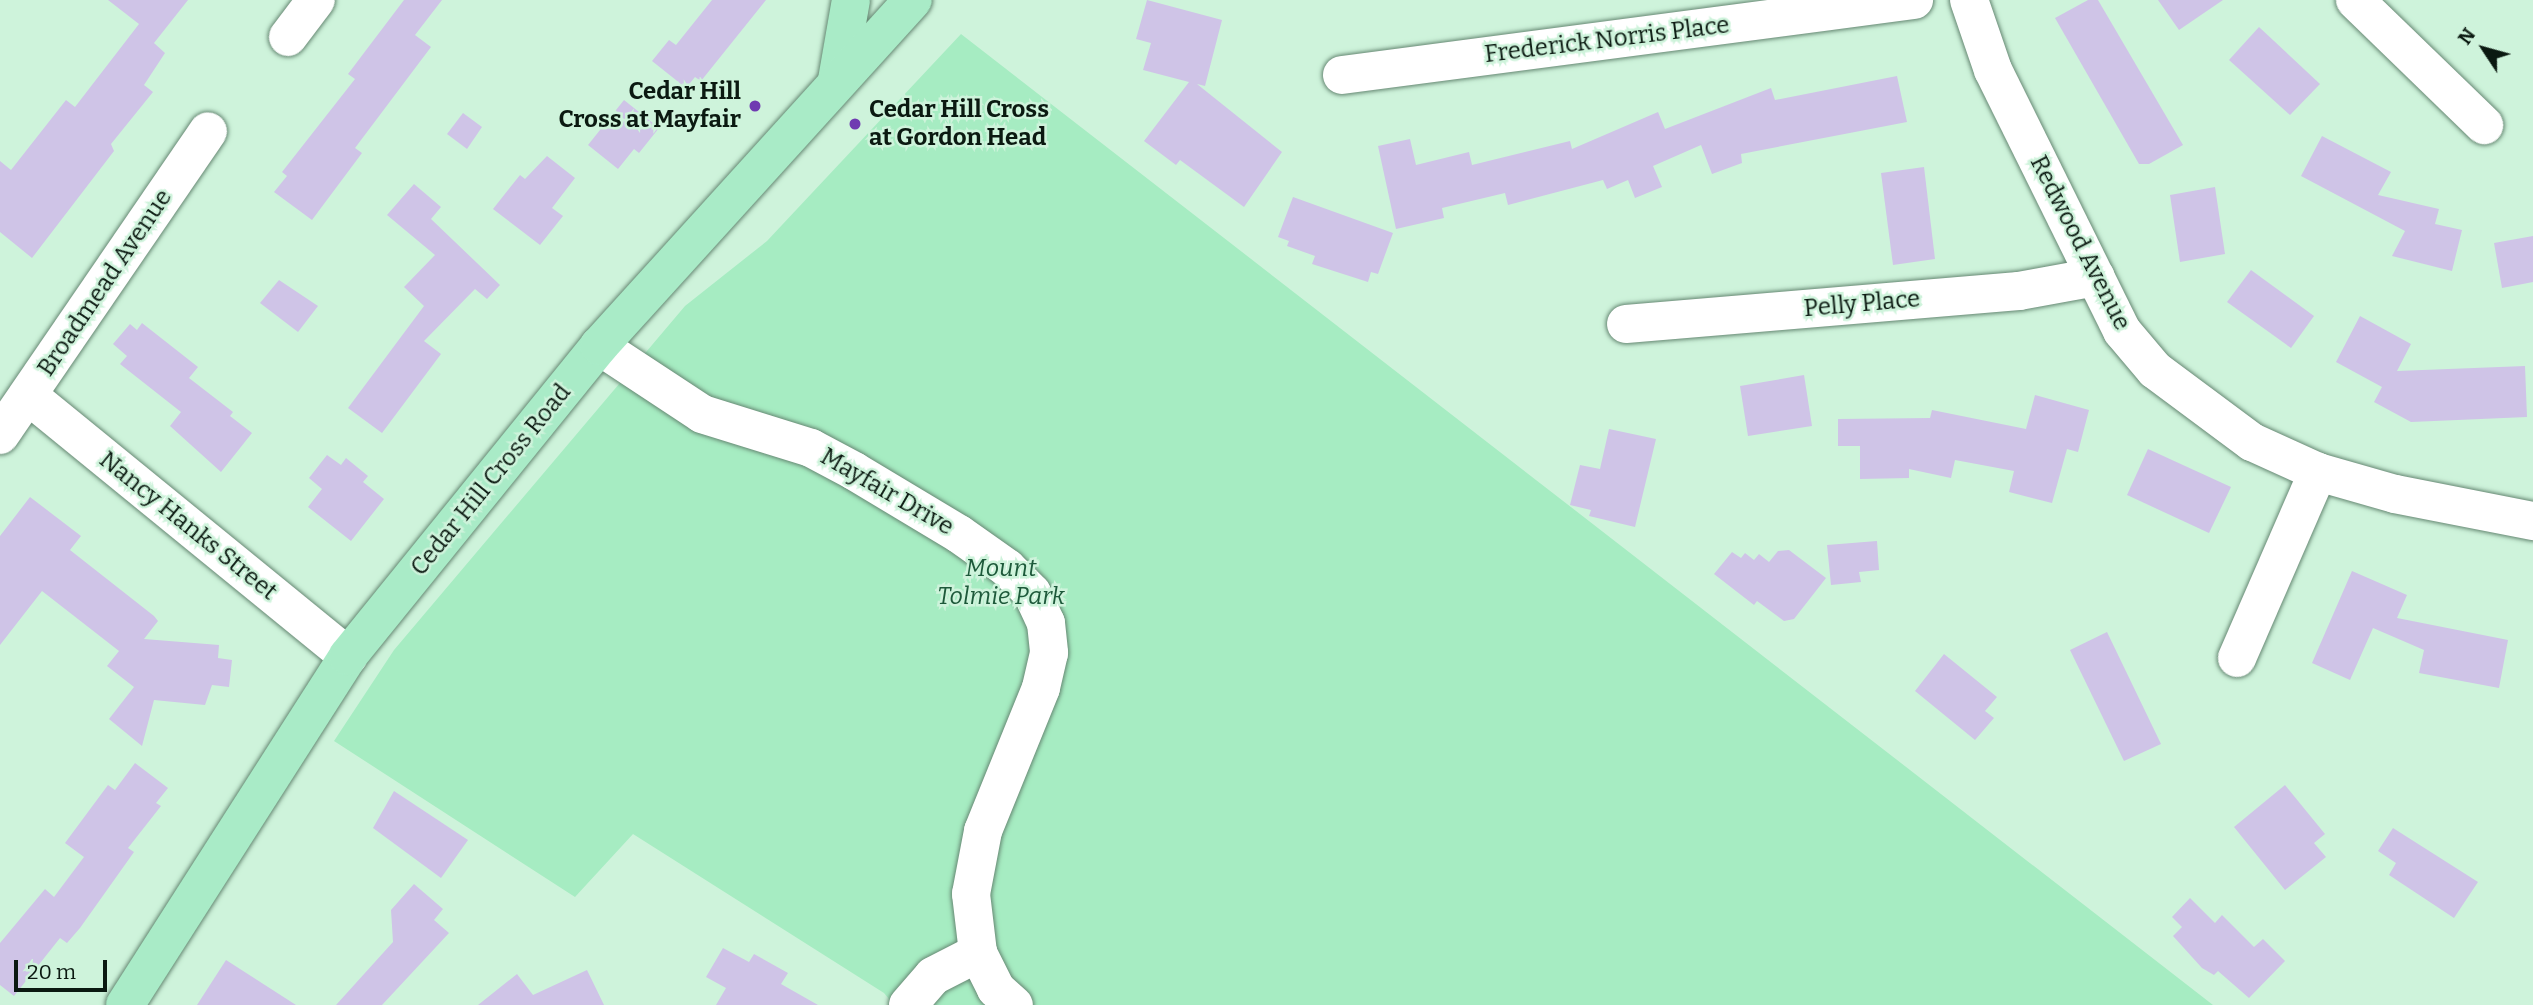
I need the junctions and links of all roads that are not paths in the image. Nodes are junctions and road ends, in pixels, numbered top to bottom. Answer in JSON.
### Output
{"nodes":[{"id":1,"x":316,"y":0,"type":"edge"},
{"id":2,"x":851,"y":0,"type":"edge"},
{"id":3,"x":914,"y":0,"type":"edge"},
{"id":4,"x":1914,"y":0,"type":"edge"},
{"id":5,"x":1969,"y":0,"type":"edge"},
{"id":6,"x":2355,"y":0,"type":"edge"},
{"id":7,"x":288,"y":37,"type":"dead end"},
{"id":8,"x":1342,"y":75,"type":"dead end"},
{"id":9,"x":837,"y":79,"type":"junction"},
{"id":10,"x":2484,"y":125,"type":"dead end"},
{"id":11,"x":208,"y":131,"type":"dead end"},
{"id":12,"x":2096,"y":276,"type":"junction"},
{"id":13,"x":1626,"y":324,"type":"dead end"},
{"id":14,"x":599,"y":346,"type":"junction"},
{"id":15,"x":29,"y":396,"type":"junction"},
{"id":16,"x":0,"y":435,"type":"edge"},
{"id":17,"x":2318,"y":472,"type":"junction"},
{"id":18,"x":2533,"y":521,"type":"edge"},
{"id":19,"x":348,"y":656,"type":"junction"},
{"id":20,"x":2237,"y":658,"type":"dead end"},
{"id":21,"x":978,"y":953,"type":"junction"},
{"id":22,"x":125,"y":1005,"type":"edge"},
{"id":23,"x":908,"y":1005,"type":"edge"},
{"id":24,"x":1014,"y":1005,"type":"edge"}],
"edges":[{"from":1,"to":7,"type":"street"},
{"from":2,"to":9,"type":"main road"},
{"from":3,"to":9,"type":"main road","name":"Cedar Hill Cross Road"},
{"from":4,"to":8,"type":"street","name":"Frederick Norris Place"},
{"from":5,"to":12,"type":"street","name":"Redwood Avenue"},
{"from":6,"to":10,"type":"street"},
{"from":9,"to":14,"type":"main road","name":"Cedar Hill Cross Road"},
{"from":11,"to":15,"type":"street","name":"Broadmead Avenue"},
{"from":12,"to":13,"type":"street","name":"Pelly Place"},
{"from":12,"to":17,"type":"street","name":"Redwood Avenue"},
{"from":14,"to":19,"type":"main road","name":"Cedar Hill Cross Road"},
{"from":14,"to":21,"type":"street","name":"Mayfair Drive"},
{"from":15,"to":16,"type":"street","name":"Broadmead Avenue"},
{"from":15,"to":19,"type":"street","name":"Nancy Hanks Street"},
{"from":17,"to":18,"type":"street","name":"Redwood Avenue"},
{"from":17,"to":20,"type":"street"},
{"from":19,"to":22,"type":"main road","name":"Cedar Hill Cross Road"},
{"from":21,"to":23,"type":"street"},
{"from":21,"to":24,"type":"street","name":"Mayfair Drive"}]}
